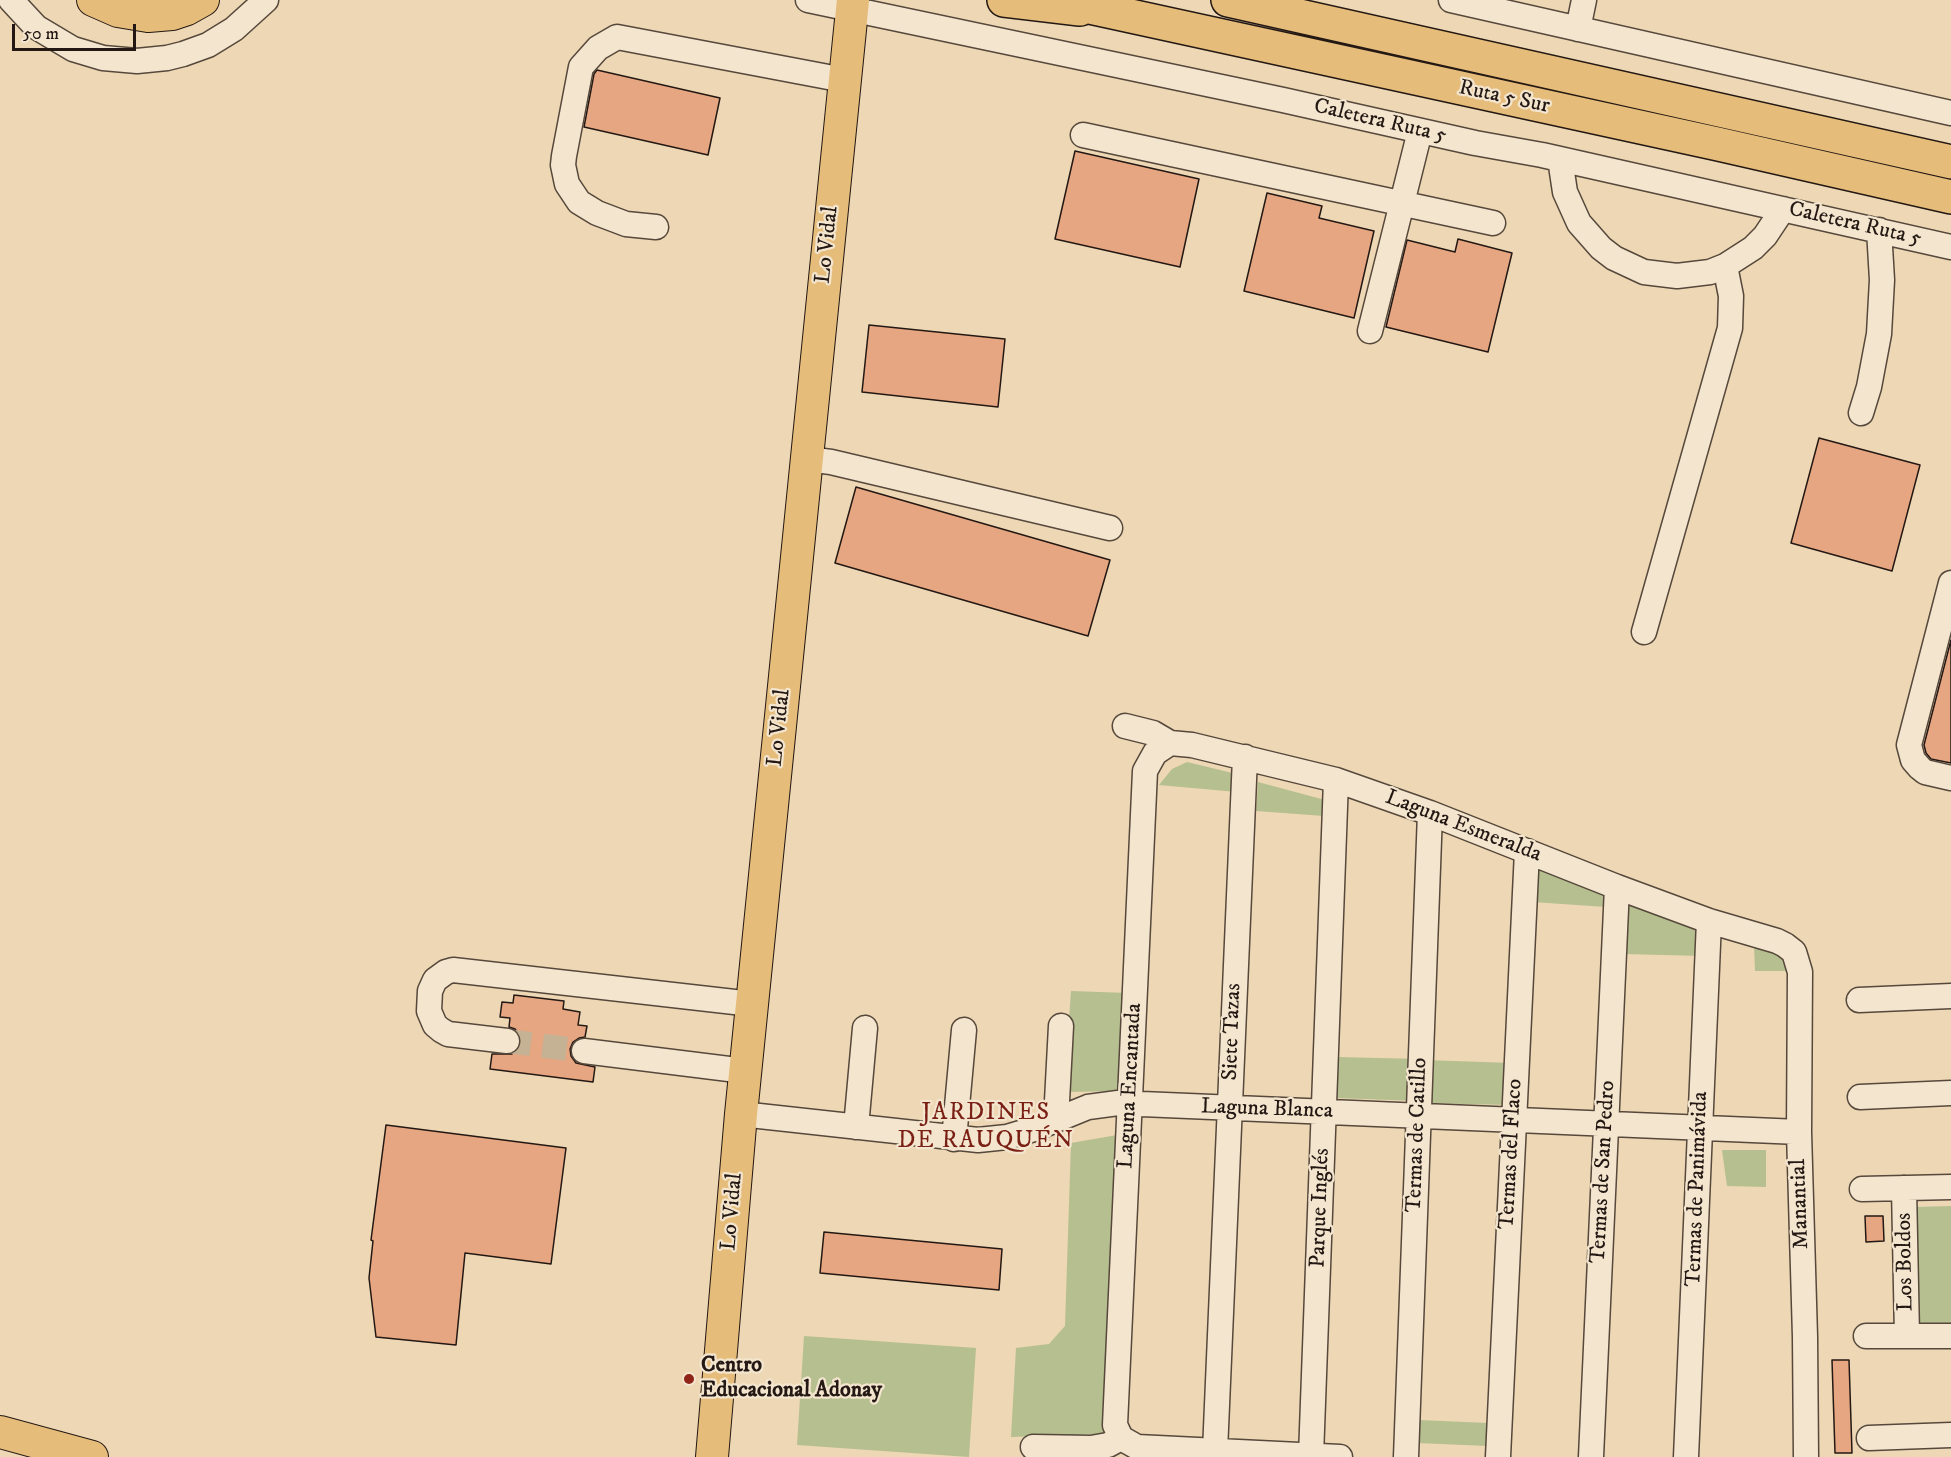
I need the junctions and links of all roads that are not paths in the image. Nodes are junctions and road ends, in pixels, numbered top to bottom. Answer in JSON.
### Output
{"nodes":[{"id":1,"x":11,"y":0,"type":"edge"},
{"id":2,"x":93,"y":0,"type":"edge"},
{"id":3,"x":203,"y":0,"type":"edge"},
{"id":4,"x":266,"y":0,"type":"edge"},
{"id":5,"x":807,"y":0,"type":"edge"},
{"id":6,"x":1004,"y":0,"type":"edge"},
{"id":7,"x":1057,"y":0,"type":"edge"},
{"id":8,"x":1228,"y":0,"type":"edge"},
{"id":9,"x":1451,"y":0,"type":"edge"},
{"id":10,"x":1584,"y":0,"type":"edge"},
{"id":11,"x":852,"y":5,"type":"edge"},
{"id":12,"x":1541,"y":10,"type":"edge"},
{"id":13,"x":1113,"y":13,"type":"junction"},
{"id":14,"x":1578,"y":29,"type":"junction"},
{"id":15,"x":844,"y":80,"type":"junction"},
{"id":16,"x":1951,"y":113,"type":"edge"},
{"id":17,"x":1420,"y":131,"type":"junction"},
{"id":18,"x":1083,"y":135,"type":"dead end"},
{"id":19,"x":1560,"y":159,"type":"junction"},
{"id":20,"x":1951,"y":162,"type":"edge"},
{"id":21,"x":1951,"y":197,"type":"edge"},
{"id":22,"x":1402,"y":204,"type":"junction"},
{"id":23,"x":1783,"y":209,"type":"junction"},
{"id":24,"x":1493,"y":224,"type":"dead end"},
{"id":25,"x":656,"y":227,"type":"dead end"},
{"id":26,"x":1879,"y":230,"type":"junction"},
{"id":27,"x":1951,"y":247,"type":"edge"},
{"id":28,"x":1725,"y":266,"type":"junction"},
{"id":29,"x":1370,"y":331,"type":"dead end"},
{"id":30,"x":1861,"y":413,"type":"dead end"},
{"id":31,"x":807,"y":459,"type":"junction"},
{"id":32,"x":1110,"y":528,"type":"dead end"},
{"id":33,"x":1951,"y":583,"type":"edge"},
{"id":34,"x":1644,"y":632,"type":"dead end"},
{"id":35,"x":1125,"y":726,"type":"dead end"},
{"id":36,"x":1170,"y":744,"type":"junction"},
{"id":37,"x":1245,"y":757,"type":"junction"},
{"id":38,"x":1951,"y":778,"type":"edge"},
{"id":39,"x":1336,"y":780,"type":"junction"},
{"id":40,"x":1430,"y":813,"type":"junction"},
{"id":41,"x":1527,"y":851,"type":"junction"},
{"id":42,"x":1617,"y":887,"type":"junction"},
{"id":43,"x":1709,"y":921,"type":"junction"},
{"id":44,"x":1794,"y":952,"type":"joint"},
{"id":45,"x":1951,"y":996,"type":"edge"},
{"id":46,"x":1859,"y":1000,"type":"dead end"},
{"id":47,"x":752,"y":1004,"type":"junction"},
{"id":48,"x":1061,"y":1026,"type":"dead end"},
{"id":49,"x":866,"y":1028,"type":"dead end"},
{"id":50,"x":964,"y":1030,"type":"dead end"},
{"id":51,"x":507,"y":1041,"type":"tunnel mouth"},
{"id":52,"x":584,"y":1051,"type":"tunnel mouth"},
{"id":53,"x":746,"y":1071,"type":"junction"},
{"id":54,"x":1951,"y":1093,"type":"edge"},
{"id":55,"x":1860,"y":1097,"type":"dead end"},
{"id":56,"x":1131,"y":1104,"type":"junction"},
{"id":57,"x":1229,"y":1108,"type":"junction"},
{"id":58,"x":1324,"y":1112,"type":"junction"},
{"id":59,"x":741,"y":1114,"type":"junction"},
{"id":60,"x":1419,"y":1116,"type":"junction"},
{"id":61,"x":1056,"y":1120,"type":"junction"},
{"id":62,"x":1514,"y":1120,"type":"junction"},
{"id":63,"x":1606,"y":1124,"type":"junction"},
{"id":64,"x":856,"y":1127,"type":"junction"},
{"id":65,"x":1700,"y":1128,"type":"junction"},
{"id":66,"x":1799,"y":1132,"type":"junction"},
{"id":67,"x":954,"y":1139,"type":"junction"},
{"id":68,"x":1951,"y":1187,"type":"edge"},
{"id":69,"x":1904,"y":1188,"type":"junction"},
{"id":70,"x":1862,"y":1189,"type":"dead end"},
{"id":71,"x":1866,"y":1336,"type":"dead end"},
{"id":72,"x":1907,"y":1336,"type":"junction"},
{"id":73,"x":1951,"y":1336,"type":"edge"},
{"id":74,"x":0,"y":1432,"type":"edge"},
{"id":75,"x":1951,"y":1436,"type":"edge"},
{"id":76,"x":1121,"y":1438,"type":"junction"},
{"id":77,"x":1869,"y":1438,"type":"dead end"},
{"id":78,"x":1033,"y":1447,"type":"dead end"},
{"id":79,"x":1215,"y":1451,"type":"junction"},
{"id":80,"x":0,"y":1452,"type":"edge"},
{"id":81,"x":1311,"y":1456,"type":"edge"},
{"id":82,"x":24,"y":1457,"type":"edge"},
{"id":83,"x":92,"y":1457,"type":"edge"},
{"id":84,"x":712,"y":1457,"type":"edge"},
{"id":85,"x":1340,"y":1457,"type":"edge"},
{"id":86,"x":1406,"y":1457,"type":"edge"},
{"id":87,"x":1498,"y":1457,"type":"edge"},
{"id":88,"x":1591,"y":1457,"type":"edge"},
{"id":89,"x":1686,"y":1457,"type":"edge"},
{"id":90,"x":1806,"y":1457,"type":"edge"}],
"edges":[{"from":1,"to":4,"type":"street"},
{"from":2,"to":3,"type":"main road"},
{"from":5,"to":11,"type":"street","name":"Caletera Ruta 5"},
{"from":6,"to":13,"type":"highway"},
{"from":7,"to":13,"type":"highway","name":"Ruta 5 Sur"},
{"from":8,"to":20,"type":"highway","name":"Ruta 5 Sur"},
{"from":9,"to":12,"type":"street"},
{"from":10,"to":14,"type":"street"},
{"from":11,"to":15,"type":"main road","name":"Lo Vidal"},
{"from":11,"to":17,"type":"street","name":"Caletera Ruta 5"},
{"from":12,"to":14,"type":"street"},
{"from":13,"to":21,"type":"highway","name":"Ruta 5 Sur"},
{"from":14,"to":16,"type":"street"},
{"from":15,"to":25,"type":"street"},
{"from":15,"to":31,"type":"main road","name":"Lo Vidal"},
{"from":17,"to":19,"type":"street","name":"Caletera Ruta 5"},
{"from":17,"to":22,"type":"street"},
{"from":18,"to":22,"type":"street"},
{"from":19,"to":23,"type":"street","name":"Caletera Ruta 5"},
{"from":19,"to":28,"type":"street"},
{"from":22,"to":24,"type":"street"},
{"from":22,"to":29,"type":"street"},
{"from":23,"to":26,"type":"street","name":"Caletera Ruta 5"},
{"from":23,"to":28,"type":"street"},
{"from":26,"to":27,"type":"street","name":"Caletera Ruta 5"},
{"from":26,"to":30,"type":"street"},
{"from":28,"to":34,"type":"street"},
{"from":31,"to":32,"type":"street"},
{"from":31,"to":47,"type":"main road","name":"Lo Vidal"},
{"from":33,"to":38,"type":"street"},
{"from":35,"to":36,"type":"street","name":"Laguna Esmeralda"},
{"from":36,"to":37,"type":"street","name":"Laguna Esmeralda"},
{"from":36,"to":56,"type":"street","name":"Laguna Encantada"},
{"from":37,"to":39,"type":"street","name":"Laguna Esmeralda"},
{"from":37,"to":57,"type":"street","name":"Siete Tazas"},
{"from":39,"to":40,"type":"street","name":"Laguna Esmeralda"},
{"from":39,"to":58,"type":"street","name":"Parque Inglés"},
{"from":40,"to":41,"type":"street","name":"Laguna Esmeralda"},
{"from":40,"to":60,"type":"street","name":"Termas de Catillo"},
{"from":41,"to":42,"type":"street","name":"Laguna Esmeralda"},
{"from":41,"to":62,"type":"street","name":"Termas del Flaco"},
{"from":42,"to":43,"type":"street","name":"Laguna Esmeralda"},
{"from":42,"to":63,"type":"street","name":"Termas de San Pedro"},
{"from":43,"to":44,"type":"street","name":"Laguna Esmeralda"},
{"from":43,"to":65,"type":"street","name":"Termas de Panimávida"},
{"from":44,"to":66,"type":"street","name":"Manantial"},
{"from":45,"to":46,"type":"street"},
{"from":47,"to":51,"type":"street"},
{"from":47,"to":53,"type":"main road","name":"Lo Vidal"},
{"from":48,"to":61,"type":"street"},
{"from":49,"to":64,"type":"street"},
{"from":50,"to":67,"type":"street"},
{"from":52,"to":53,"type":"street"},
{"from":53,"to":59,"type":"main road","name":"Lo Vidal"},
{"from":54,"to":55,"type":"street"},
{"from":56,"to":57,"type":"street","name":"Laguna Blanca"},
{"from":56,"to":61,"type":"street","name":"Laguna Blanca"},
{"from":56,"to":76,"type":"street","name":"Laguna Encantada"},
{"from":57,"to":58,"type":"street","name":"Laguna Blanca"},
{"from":57,"to":79,"type":"street","name":"Siete Tazas"},
{"from":58,"to":60,"type":"street","name":"Laguna Blanca"},
{"from":58,"to":81,"type":"street","name":"Parque Inglés"},
{"from":59,"to":64,"type":"street","name":"Laguna Blanca"},
{"from":59,"to":84,"type":"main road","name":"Lo Vidal"},
{"from":60,"to":62,"type":"street","name":"Laguna Blanca"},
{"from":60,"to":86,"type":"street","name":"Termas de Catillo"},
{"from":61,"to":67,"type":"street","name":"Laguna Blanca"},
{"from":62,"to":63,"type":"street","name":"Laguna Blanca"},
{"from":62,"to":87,"type":"street","name":"Termas del Flaco"},
{"from":63,"to":65,"type":"street","name":"Laguna Blanca"},
{"from":63,"to":88,"type":"street","name":"Termas de San Pedro"},
{"from":64,"to":67,"type":"street","name":"Laguna Blanca"},
{"from":65,"to":66,"type":"street","name":"Laguna Blanca"},
{"from":65,"to":89,"type":"street","name":"Termas de Panimávida"},
{"from":66,"to":90,"type":"street","name":"Manantial"},
{"from":68,"to":69,"type":"street"},
{"from":69,"to":70,"type":"street"},
{"from":69,"to":72,"type":"street","name":"Los Boldos"},
{"from":71,"to":72,"type":"street"},
{"from":72,"to":73,"type":"street"},
{"from":74,"to":83,"type":"main road"},
{"from":75,"to":77,"type":"street"},
{"from":76,"to":78,"type":"street"},
{"from":76,"to":79,"type":"street"},
{"from":79,"to":81,"type":"street"},
{"from":80,"to":82,"type":"main road"},
{"from":81,"to":85,"type":"street"}]}
